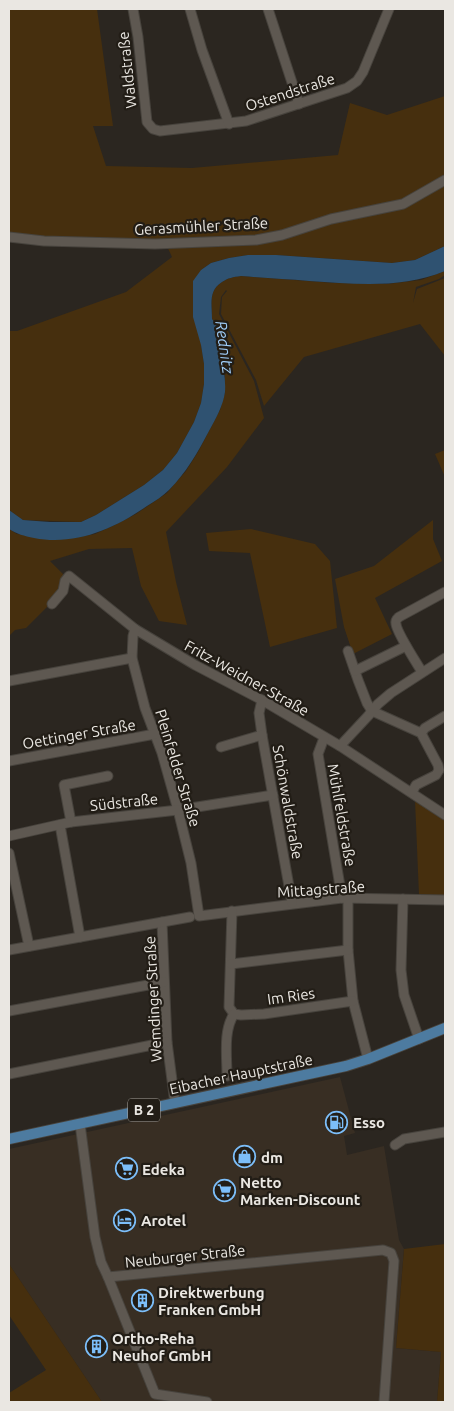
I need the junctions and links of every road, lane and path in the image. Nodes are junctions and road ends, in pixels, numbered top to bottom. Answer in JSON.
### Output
{"nodes":[{"id":1,"x":133,"y":9,"type":"edge"},
{"id":2,"x":190,"y":9,"type":"edge"},
{"id":3,"x":268,"y":9,"type":"edge"},
{"id":4,"x":389,"y":9,"type":"edge"},
{"id":5,"x":299,"y":104,"type":"junction"},
{"id":6,"x":229,"y":124,"type":"junction"},
{"id":7,"x":150,"y":128,"type":"joint"},
{"id":8,"x":445,"y":180,"type":"edge"},
{"id":9,"x":9,"y":237,"type":"edge"},
{"id":10,"x":445,"y":592,"type":"edge"},
{"id":11,"x":52,"y":604,"type":"dead end"},
{"id":12,"x":136,"y":629,"type":"junction"},
{"id":13,"x":406,"y":646,"type":"junction"},
{"id":14,"x":348,"y":651,"type":"dead end"},
{"id":15,"x":132,"y":658,"type":"junction"},
{"id":16,"x":445,"y":658,"type":"edge"},
{"id":17,"x":355,"y":671,"type":"junction"},
{"id":18,"x":422,"y":672,"type":"junction"},
{"id":19,"x":9,"y":680,"type":"edge"},
{"id":20,"x":262,"y":700,"type":"junction"},
{"id":21,"x":372,"y":711,"type":"junction"},
{"id":22,"x":445,"y":716,"type":"edge"},
{"id":23,"x":421,"y":733,"type":"junction"},
{"id":24,"x":155,"y":734,"type":"junction"},
{"id":25,"x":262,"y":735,"type":"junction"},
{"id":26,"x":324,"y":738,"type":"junction"},
{"id":27,"x":340,"y":746,"type":"junction"},
{"id":28,"x":221,"y":747,"type":"dead end"},
{"id":29,"x":9,"y":761,"type":"edge"},
{"id":30,"x":442,"y":770,"type":"edge"},
{"id":31,"x":108,"y":776,"type":"dead end"},
{"id":32,"x":412,"y":792,"type":"junction"},
{"id":33,"x":274,"y":795,"type":"junction"},
{"id":34,"x":178,"y":810,"type":"junction"},
{"id":35,"x":445,"y":815,"type":"edge"},
{"id":36,"x":71,"y":822,"type":"junction"},
{"id":37,"x":60,"y":825,"type":"junction"},
{"id":38,"x":9,"y":836,"type":"edge"},
{"id":39,"x":9,"y":852,"type":"edge"},
{"id":40,"x":345,"y":898,"type":"junction"},
{"id":41,"x":403,"y":899,"type":"junction"},
{"id":42,"x":445,"y":900,"type":"edge"},
{"id":43,"x":292,"y":904,"type":"junction"},
{"id":44,"x":232,"y":911,"type":"junction"},
{"id":45,"x":195,"y":917,"type":"junction"},
{"id":46,"x":162,"y":922,"type":"junction"},
{"id":47,"x":80,"y":937,"type":"junction"},
{"id":48,"x":29,"y":946,"type":"junction"},
{"id":49,"x":9,"y":950,"type":"edge"},
{"id":50,"x":348,"y":950,"type":"junction"},
{"id":51,"x":231,"y":964,"type":"junction"},
{"id":52,"x":164,"y":982,"type":"junction"},
{"id":53,"x":352,"y":1001,"type":"junction"},
{"id":54,"x":9,"y":1011,"type":"edge"},
{"id":55,"x":234,"y":1014,"type":"junction"},
{"id":56,"x":445,"y":1028,"type":"edge"},
{"id":57,"x":419,"y":1039,"type":"junction"},
{"id":58,"x":167,"y":1042,"type":"junction"},
{"id":59,"x":368,"y":1059,"type":"junction"},
{"id":60,"x":9,"y":1074,"type":"edge"},
{"id":61,"x":227,"y":1076,"type":"dead end"},
{"id":62,"x":176,"y":1103,"type":"junction"},
{"id":63,"x":80,"y":1124,"type":"junction"},
{"id":64,"x":445,"y":1132,"type":"edge"},
{"id":65,"x":9,"y":1139,"type":"edge"},
{"id":66,"x":395,"y":1144,"type":"dead end"},
{"id":67,"x":108,"y":1277,"type":"junction"},
{"id":68,"x":207,"y":1402,"type":"edge"},
{"id":69,"x":384,"y":1402,"type":"edge"}],
"edges":[{"from":1,"to":7,"type":"street","name":"Waldstraße"},
{"from":2,"to":6,"type":"street"},
{"from":3,"to":5,"type":"street"},
{"from":4,"to":5,"type":"street","name":"Ostendstraße"},
{"from":5,"to":6,"type":"street","name":"Ostendstraße"},
{"from":6,"to":7,"type":"street","name":"Ostendstraße"},
{"from":8,"to":9,"type":"street","name":"Gerasmühler Straße"},
{"from":10,"to":13,"type":"street"},
{"from":11,"to":12,"type":"street","name":"Fritz-Weidner-Straße"},
{"from":12,"to":15,"type":"street","name":"Pleinfelder Straße"},
{"from":12,"to":20,"type":"street","name":"Fritz-Weidner-Straße"},
{"from":13,"to":17,"type":"street"},
{"from":13,"to":18,"type":"street"},
{"from":14,"to":17,"type":"street"},
{"from":15,"to":19,"type":"street"},
{"from":15,"to":24,"type":"street","name":"Pleinfelder Straße"},
{"from":16,"to":18,"type":"street"},
{"from":17,"to":21,"type":"street"},
{"from":18,"to":21,"type":"street"},
{"from":20,"to":25,"type":"street","name":"Schönwaldstraße"},
{"from":20,"to":26,"type":"street","name":"Fritz-Weidner-Straße"},
{"from":21,"to":23,"type":"street"},
{"from":21,"to":27,"type":"street"},
{"from":22,"to":23,"type":"street"},
{"from":23,"to":30,"type":"street"},
{"from":24,"to":29,"type":"street","name":"Oettinger Straße"},
{"from":24,"to":34,"type":"street","name":"Pleinfelder Straße"},
{"from":25,"to":28,"type":"street","name":"Schönwaldstraße"},
{"from":25,"to":33,"type":"street","name":"Schönwaldstraße"},
{"from":26,"to":27,"type":"street","name":"Fritz-Weidner-Straße"},
{"from":26,"to":40,"type":"street","name":"Mühlfeldstraße"},
{"from":27,"to":32,"type":"street","name":"Fritz-Weidner-Straße"},
{"from":30,"to":32,"type":"street"},
{"from":31,"to":36,"type":"street"},
{"from":32,"to":35,"type":"street","name":"Fritz-Weidner-Straße"},
{"from":33,"to":34,"type":"street","name":"Südstraße"},
{"from":33,"to":43,"type":"street","name":"Schönwaldstraße"},
{"from":34,"to":36,"type":"street","name":"Südstraße"},
{"from":34,"to":45,"type":"street","name":"Pleinfelder Straße"},
{"from":36,"to":37,"type":"street","name":"Südstraße"},
{"from":37,"to":38,"type":"street","name":"Südstraße"},
{"from":37,"to":47,"type":"street"},
{"from":39,"to":48,"type":"street"},
{"from":40,"to":41,"type":"street","name":"Mittagstraße"},
{"from":40,"to":43,"type":"street","name":"Mittagstraße"},
{"from":40,"to":50,"type":"street","name":"Mühlfeldstraße"},
{"from":41,"to":42,"type":"street","name":"Mittagstraße"},
{"from":41,"to":57,"type":"street"},
{"from":43,"to":44,"type":"street","name":"Mittagstraße"},
{"from":44,"to":45,"type":"street","name":"Mittagstraße"},
{"from":44,"to":51,"type":"street"},
{"from":45,"to":46,"type":"street","name":"Mittagstraße"},
{"from":46,"to":47,"type":"street","name":"Mittagstraße"},
{"from":46,"to":52,"type":"street","name":"Wemdinger Straße"},
{"from":47,"to":48,"type":"street","name":"Mittagstraße"},
{"from":48,"to":49,"type":"street","name":"Mittagstraße"},
{"from":50,"to":51,"type":"street"},
{"from":50,"to":53,"type":"street","name":"Mühlfeldstraße"},
{"from":51,"to":55,"type":"street"},
{"from":52,"to":54,"type":"street"},
{"from":52,"to":58,"type":"street","name":"Wemdinger Straße"},
{"from":53,"to":55,"type":"street","name":"Im Ries"},
{"from":53,"to":59,"type":"street","name":"Mühlfeldstraße"},
{"from":55,"to":61,"type":"street"},
{"from":56,"to":57,"type":"main road","name":"Eibacher Hauptstraße","number":"B 2"},
{"from":57,"to":59,"type":"main road","name":"Eibacher Hauptstraße","number":"B 2"},
{"from":58,"to":60,"type":"street"},
{"from":58,"to":62,"type":"street","name":"Wemdinger Straße"},
{"from":59,"to":62,"type":"main road","name":"Eibacher Hauptstraße","number":"B 2"},
{"from":62,"to":63,"type":"main road","name":"Eibacher Hauptstraße","number":"B 2"},
{"from":63,"to":65,"type":"main road","name":"Eibacher Hauptstraße","number":"B 2"},
{"from":63,"to":67,"type":"street","name":"Neuburger Straße"},
{"from":64,"to":66,"type":"street"},
{"from":67,"to":68,"type":"street"},
{"from":67,"to":69,"type":"street","name":"Neuburger Straße"}]}
